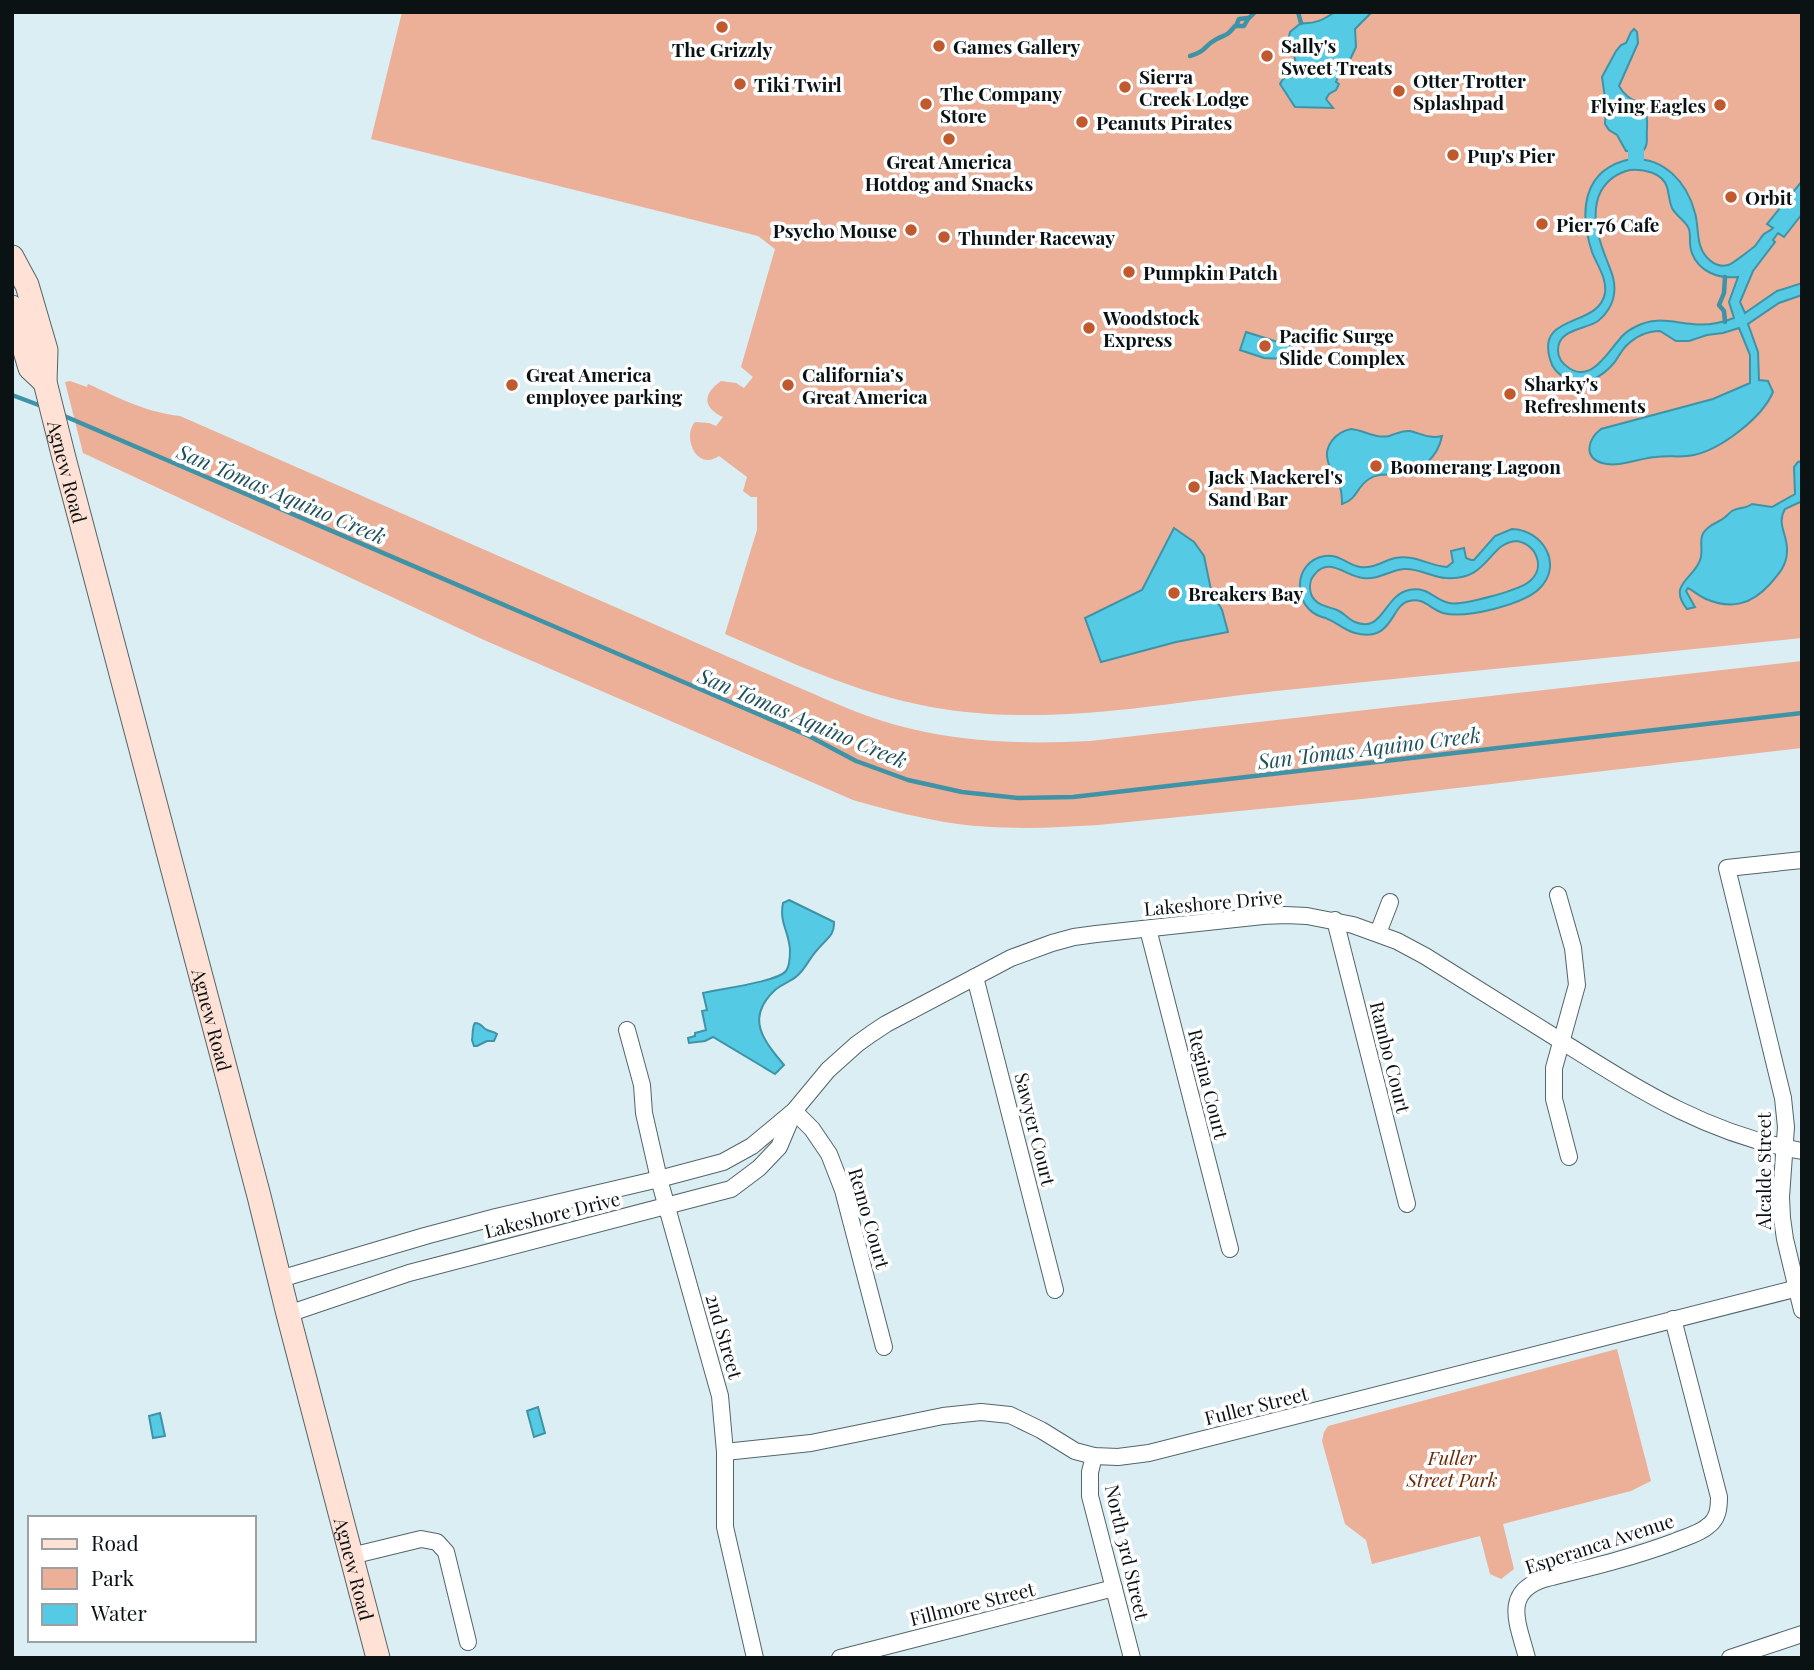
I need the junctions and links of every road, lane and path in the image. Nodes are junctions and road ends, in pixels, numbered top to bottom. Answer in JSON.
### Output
{"nodes":[{"id":1,"x":12,"y":257,"type":"edge"},
{"id":2,"x":12,"y":307,"type":"edge"},
{"id":3,"x":45,"y":382,"type":"junction"},
{"id":4,"x":1802,"y":860,"type":"edge"},
{"id":5,"x":1558,"y":895,"type":"dead end"},
{"id":6,"x":1390,"y":902,"type":"dead end"},
{"id":7,"x":1335,"y":920,"type":"junction"},
{"id":8,"x":1148,"y":929,"type":"junction"},
{"id":9,"x":1378,"y":933,"type":"junction"},
{"id":10,"x":975,"y":977,"type":"junction"},
{"id":11,"x":627,"y":1030,"type":"dead end"},
{"id":12,"x":1561,"y":1041,"type":"junction"},
{"id":13,"x":793,"y":1111,"type":"junction"},
{"id":14,"x":1794,"y":1150,"type":"edge"},
{"id":15,"x":1569,"y":1157,"type":"dead end"},
{"id":16,"x":659,"y":1179,"type":"junction"},
{"id":17,"x":1407,"y":1204,"type":"dead end"},
{"id":18,"x":667,"y":1207,"type":"junction"},
{"id":19,"x":1230,"y":1249,"type":"dead end"},
{"id":20,"x":281,"y":1279,"type":"junction"},
{"id":21,"x":1799,"y":1287,"type":"edge"},
{"id":22,"x":1055,"y":1290,"type":"dead end"},
{"id":23,"x":1802,"y":1310,"type":"edge"},
{"id":24,"x":288,"y":1314,"type":"junction"},
{"id":25,"x":1673,"y":1319,"type":"junction"},
{"id":26,"x":884,"y":1347,"type":"dead end"},
{"id":27,"x":725,"y":1452,"type":"junction"},
{"id":28,"x":1094,"y":1456,"type":"junction"},
{"id":29,"x":351,"y":1556,"type":"junction"},
{"id":30,"x":1114,"y":1588,"type":"junction"},
{"id":31,"x":1802,"y":1634,"type":"edge"},
{"id":32,"x":468,"y":1642,"type":"dead end"},
{"id":33,"x":378,"y":1658,"type":"edge"},
{"id":34,"x":755,"y":1658,"type":"edge"},
{"id":35,"x":840,"y":1658,"type":"edge"},
{"id":36,"x":1132,"y":1658,"type":"edge"},
{"id":37,"x":1527,"y":1658,"type":"edge"},
{"id":38,"x":1730,"y":1658,"type":"edge"}],
"edges":[{"from":1,"to":3,"type":"street","name":"Agnew Road"},
{"from":2,"to":3,"type":"street","name":"Agnew Road"},
{"from":3,"to":20,"type":"street","name":"Agnew Road"},
{"from":4,"to":14,"type":"street","name":"Alcalde Street"},
{"from":5,"to":12,"type":"street"},
{"from":6,"to":9,"type":"street"},
{"from":7,"to":8,"type":"street","name":"Lakeshore Drive"},
{"from":7,"to":9,"type":"street","name":"Lakeshore Drive"},
{"from":7,"to":17,"type":"street","name":"Rambo Court"},
{"from":8,"to":10,"type":"street","name":"Lakeshore Drive"},
{"from":8,"to":19,"type":"street","name":"Regina Court"},
{"from":9,"to":12,"type":"street","name":"Lakeshore Drive"},
{"from":10,"to":13,"type":"street","name":"Lakeshore Drive"},
{"from":10,"to":22,"type":"street","name":"Sawyer Court"},
{"from":11,"to":16,"type":"street","name":"2nd Street"},
{"from":12,"to":14,"type":"street","name":"Lakeshore Drive"},
{"from":12,"to":15,"type":"street"},
{"from":13,"to":16,"type":"street","name":"Lakeshore Drive"},
{"from":13,"to":18,"type":"street","name":"Lakeshore Drive"},
{"from":13,"to":26,"type":"street","name":"Remo Court"},
{"from":14,"to":21,"type":"street","name":"Alcalde Street"},
{"from":16,"to":18,"type":"street","name":"2nd Street"},
{"from":16,"to":20,"type":"street","name":"Lakeshore Drive"},
{"from":18,"to":24,"type":"street","name":"Lakeshore Drive"},
{"from":18,"to":27,"type":"street","name":"2nd Street"},
{"from":20,"to":24,"type":"street","name":"Agnew Road"},
{"from":21,"to":23,"type":"street","name":"Alcalde Street"},
{"from":21,"to":25,"type":"street","name":"Fuller Street"},
{"from":24,"to":29,"type":"street","name":"Agnew Road"},
{"from":25,"to":28,"type":"street","name":"Fuller Street"},
{"from":25,"to":37,"type":"street","name":"Esperanca Avenue"},
{"from":27,"to":28,"type":"street","name":"Fuller Street"},
{"from":27,"to":34,"type":"street","name":"2nd Street"},
{"from":28,"to":30,"type":"street","name":"North 3rd Street"},
{"from":29,"to":32,"type":"street"},
{"from":29,"to":33,"type":"street","name":"Agnew Road"},
{"from":30,"to":35,"type":"street","name":"Fillmore Street"},
{"from":30,"to":36,"type":"street","name":"North 3rd Street"},
{"from":31,"to":38,"type":"street"}]}
